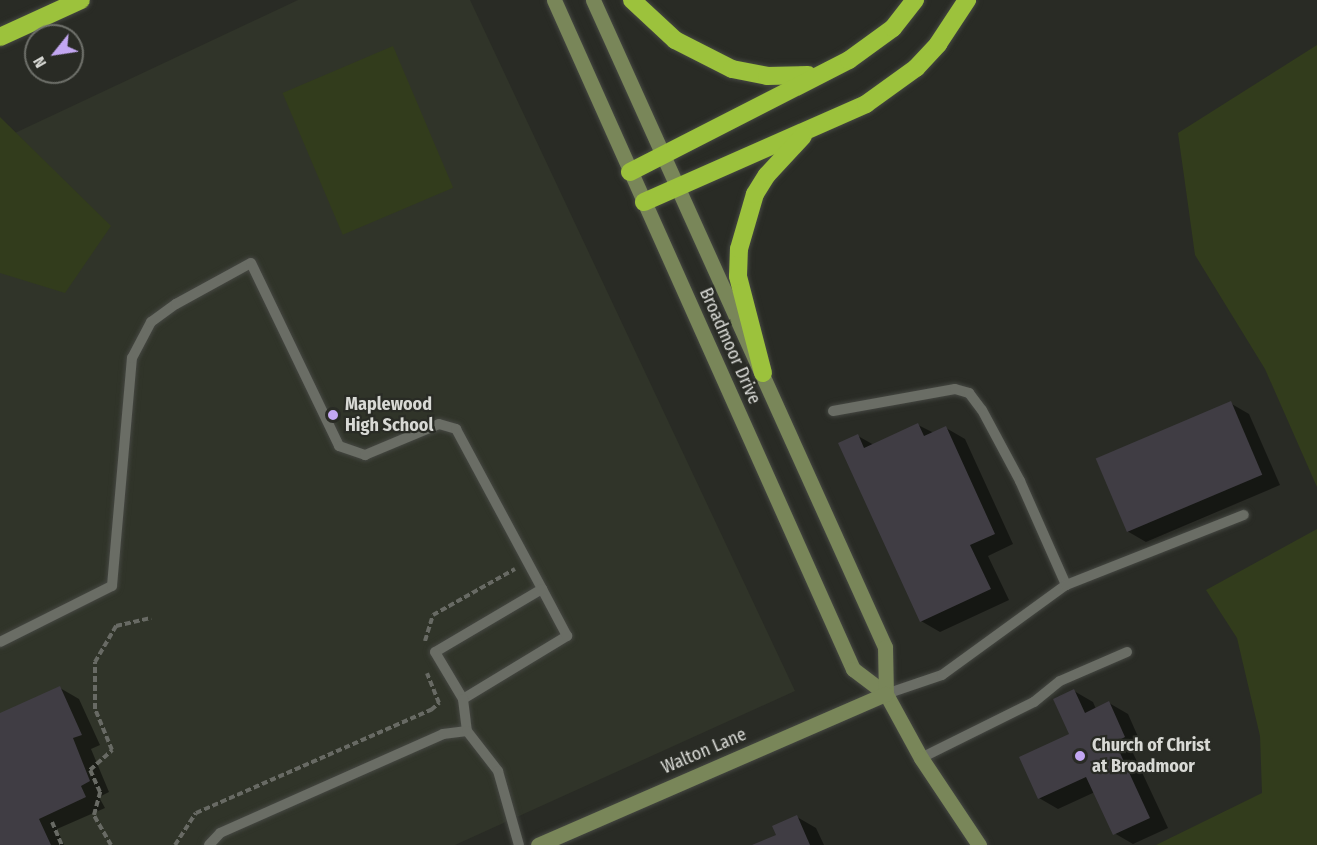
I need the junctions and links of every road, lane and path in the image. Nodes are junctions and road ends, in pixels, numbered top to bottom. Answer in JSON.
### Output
{"nodes":[{"id":1,"x":81,"y":0,"type":"edge"},
{"id":2,"x":554,"y":0,"type":"edge"},
{"id":3,"x":593,"y":0,"type":"edge"},
{"id":4,"x":632,"y":0,"type":"edge"},
{"id":5,"x":915,"y":0,"type":"edge"},
{"id":6,"x":967,"y":0,"type":"edge"},
{"id":7,"x":0,"y":37,"type":"edge"},
{"id":8,"x":824,"y":71,"type":"junction"},
{"id":9,"x":806,"y":132,"type":"junction"},
{"id":10,"x":663,"y":155,"type":"junction"},
{"id":11,"x":630,"y":172,"type":"junction"},
{"id":12,"x":678,"y":185,"type":"junction"},
{"id":13,"x":644,"y":202,"type":"junction"},
{"id":14,"x":763,"y":373,"type":"junction"},
{"id":15,"x":833,"y":411,"type":"dead end"},
{"id":16,"x":1244,"y":515,"type":"dead end"},
{"id":17,"x":515,"y":564,"type":"dead end"},
{"id":18,"x":1066,"y":585,"type":"junction"},
{"id":19,"x":542,"y":589,"type":"junction"},
{"id":20,"x":152,"y":618,"type":"dead end"},
{"id":21,"x":0,"y":642,"type":"edge"},
{"id":22,"x":424,"y":646,"type":"dead end"},
{"id":23,"x":1127,"y":652,"type":"dead end"},
{"id":24,"x":424,"y":666,"type":"dead end"},
{"id":25,"x":886,"y":694,"type":"junction"},
{"id":26,"x":463,"y":699,"type":"junction"},
{"id":27,"x":467,"y":731,"type":"junction"},
{"id":28,"x":921,"y":758,"type":"junction"},
{"id":29,"x":51,"y":822,"type":"dead end"},
{"id":30,"x":62,"y":845,"type":"edge"},
{"id":31,"x":111,"y":845,"type":"edge"},
{"id":32,"x":175,"y":845,"type":"edge"},
{"id":33,"x":209,"y":845,"type":"edge"},
{"id":34,"x":519,"y":845,"type":"edge"},
{"id":35,"x":538,"y":845,"type":"edge"},
{"id":36,"x":979,"y":845,"type":"edge"}],
"edges":[{"from":1,"to":7,"type":"highway"},
{"from":2,"to":11,"type":"main road","name":"Broadmoor Drive"},
{"from":3,"to":10,"type":"main road","name":"Broadmoor Drive"},
{"from":4,"to":8,"type":"highway"},
{"from":5,"to":8,"type":"highway"},
{"from":6,"to":9,"type":"highway"},
{"from":8,"to":10,"type":"highway"},
{"from":9,"to":12,"type":"highway"},
{"from":9,"to":14,"type":"highway"},
{"from":10,"to":11,"type":"highway"},
{"from":10,"to":12,"type":"main road","name":"Broadmoor Drive"},
{"from":11,"to":13,"type":"main road","name":"Broadmoor Drive"},
{"from":12,"to":13,"type":"highway"},
{"from":12,"to":14,"type":"main road","name":"Broadmoor Drive"},
{"from":13,"to":25,"type":"main road","name":"Broadmoor Drive"},
{"from":14,"to":25,"type":"main road","name":"Broadmoor Drive"},
{"from":15,"to":18,"type":"lane"},
{"from":16,"to":18,"type":"lane"},
{"from":17,"to":22,"type":"path"},
{"from":18,"to":25,"type":"lane"},
{"from":19,"to":21,"type":"lane"},
{"from":19,"to":26,"type":"lane"},
{"from":19,"to":26,"type":"lane"},
{"from":20,"to":31,"type":"path"},
{"from":23,"to":28,"type":"lane"},
{"from":24,"to":32,"type":"path"},
{"from":25,"to":28,"type":"main road","name":"Broadmoor Drive"},
{"from":25,"to":35,"type":"main road","name":"Walton Lane"},
{"from":26,"to":27,"type":"lane"},
{"from":27,"to":33,"type":"lane"},
{"from":27,"to":34,"type":"lane"},
{"from":28,"to":36,"type":"main road","name":"Broadmoor Drive"},
{"from":29,"to":30,"type":"path"}]}
